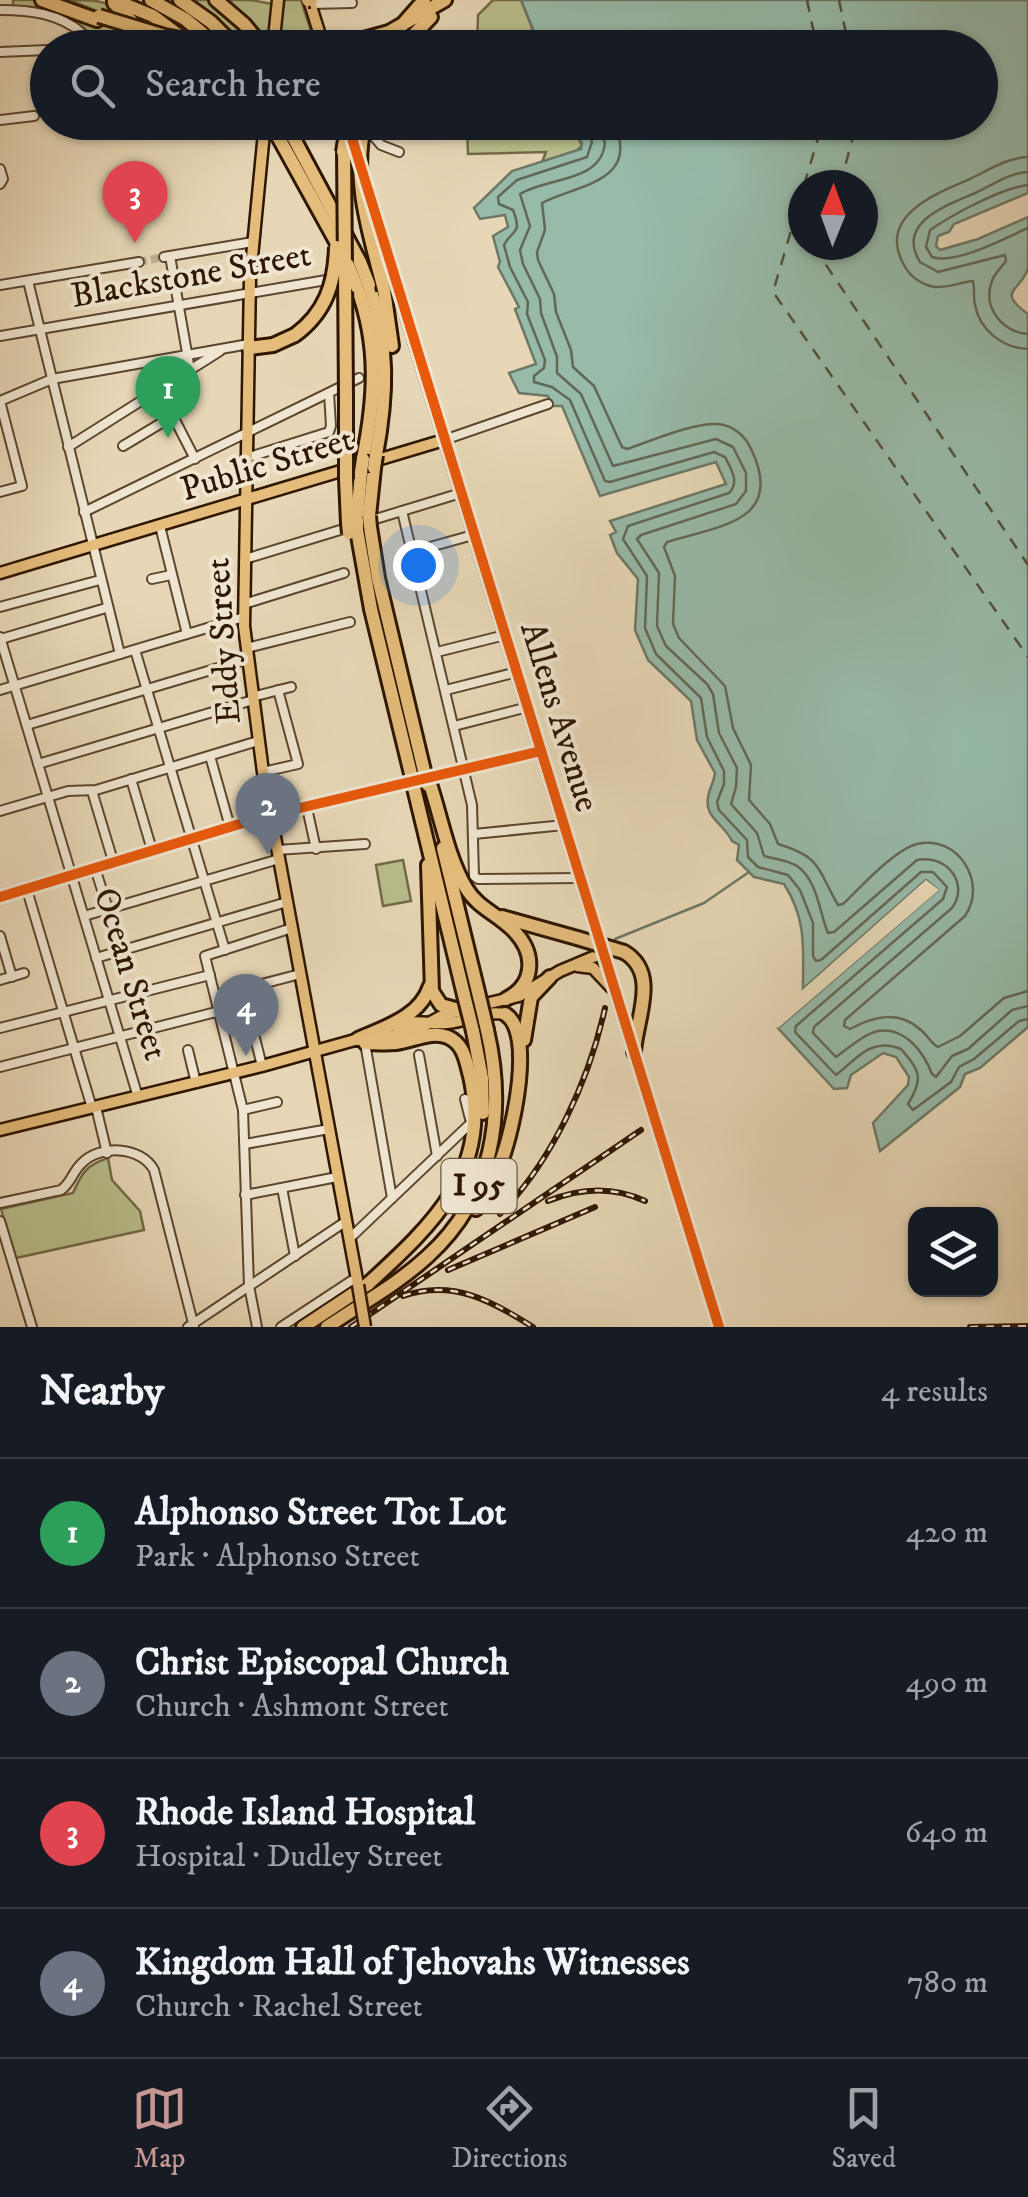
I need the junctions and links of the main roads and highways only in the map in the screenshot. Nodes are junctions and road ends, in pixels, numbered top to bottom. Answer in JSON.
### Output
{"nodes":[{"id":1,"x":42,"y":0,"type":"edge"},
{"id":2,"x":60,"y":0,"type":"edge"},
{"id":3,"x":111,"y":0,"type":"edge"},
{"id":4,"x":140,"y":0,"type":"edge"},
{"id":5,"x":151,"y":0,"type":"edge"},
{"id":6,"x":216,"y":0,"type":"edge"},
{"id":7,"x":424,"y":0,"type":"edge"},
{"id":8,"x":449,"y":0,"type":"edge"},
{"id":9,"x":278,"y":1,"type":"edge"},
{"id":10,"x":310,"y":1,"type":"edge"},
{"id":11,"x":179,"y":7,"type":"edge"},
{"id":12,"x":98,"y":18,"type":"junction"},
{"id":13,"x":136,"y":30,"type":"edge"},
{"id":14,"x":142,"y":30,"type":"edge"},
{"id":15,"x":173,"y":30,"type":"edge"},
{"id":16,"x":201,"y":30,"type":"edge"},
{"id":17,"x":219,"y":30,"type":"edge"},
{"id":18,"x":249,"y":30,"type":"edge"},
{"id":19,"x":274,"y":30,"type":"edge"},
{"id":20,"x":321,"y":30,"type":"edge"},
{"id":21,"x":393,"y":30,"type":"edge"},
{"id":22,"x":396,"y":30,"type":"edge"},
{"id":23,"x":420,"y":30,"type":"edge"},
{"id":24,"x":263,"y":140,"type":"edge"},
{"id":25,"x":282,"y":140,"type":"edge"},
{"id":26,"x":286,"y":140,"type":"edge"},
{"id":27,"x":301,"y":140,"type":"edge"},
{"id":28,"x":345,"y":140,"type":"edge"},
{"id":29,"x":353,"y":140,"type":"edge"},
{"id":30,"x":362,"y":140,"type":"edge"},
{"id":31,"x":344,"y":146,"type":"junction"},
{"id":32,"x":310,"y":168,"type":"junction"},
{"id":33,"x":354,"y":262,"type":"junction"},
{"id":34,"x":364,"y":286,"type":"junction"},
{"id":35,"x":249,"y":346,"type":"junction"},
{"id":36,"x":382,"y":422,"type":"junction"},
{"id":37,"x":444,"y":440,"type":"junction"},
{"id":38,"x":368,"y":463,"type":"junction"},
{"id":39,"x":245,"y":502,"type":"junction"},
{"id":40,"x":358,"y":525,"type":"junction"},
{"id":41,"x":0,"y":573,"type":"edge"},
{"id":42,"x":422,"y":778,"type":"junction"},
{"id":43,"x":429,"y":852,"type":"junction"},
{"id":44,"x":484,"y":908,"type":"junction"},
{"id":45,"x":604,"y":953,"type":"junction"},
{"id":46,"x":566,"y":968,"type":"junction"},
{"id":47,"x":431,"y":974,"type":"junction"},
{"id":48,"x":550,"y":977,"type":"junction"},
{"id":49,"x":471,"y":993,"type":"junction"},
{"id":50,"x":618,"y":996,"type":"junction"},
{"id":51,"x":506,"y":1006,"type":"junction"},
{"id":52,"x":459,"y":1010,"type":"junction"},
{"id":53,"x":639,"y":1014,"type":"junction"},
{"id":54,"x":624,"y":1017,"type":"junction"},
{"id":55,"x":431,"y":1022,"type":"junction"},
{"id":56,"x":480,"y":1030,"type":"junction"},
{"id":57,"x":361,"y":1041,"type":"junction"},
{"id":58,"x":314,"y":1052,"type":"junction"},
{"id":59,"x":634,"y":1052,"type":"junction"},
{"id":60,"x":520,"y":1057,"type":"junction"},
{"id":61,"x":0,"y":1130,"type":"edge"},
{"id":62,"x":359,"y":1283,"type":"junction"},
{"id":63,"x":369,"y":1299,"type":"junction"},
{"id":64,"x":303,"y":1327,"type":"edge"},
{"id":65,"x":327,"y":1327,"type":"edge"},
{"id":66,"x":366,"y":1327,"type":"edge"},
{"id":67,"x":720,"y":1327,"type":"edge"}],
"edges":[{"from":1,"to":12,"type":"highway"},
{"from":2,"to":12,"type":"highway"},
{"from":3,"to":13,"type":"highway"},
{"from":3,"to":15,"type":"highway"},
{"from":4,"to":11,"type":"highway"},
{"from":5,"to":11,"type":"highway"},
{"from":6,"to":18,"type":"highway"},
{"from":7,"to":22,"type":"highway"},
{"from":8,"to":21,"type":"highway"},
{"from":8,"to":23,"type":"highway"},
{"from":9,"to":19,"type":"main road"},
{"from":10,"to":20,"type":"main road"},
{"from":11,"to":16,"type":"highway"},
{"from":11,"to":17,"type":"highway"},
{"from":12,"to":14,"type":"highway","bridge":true},
{"from":24,"to":35,"type":"main road","name":"Eddy Street"},
{"from":25,"to":33,"type":"highway","number":"I 95"},
{"from":26,"to":32,"type":"highway","number":"I 95"},
{"from":27,"to":32,"type":"highway"},
{"from":28,"to":31,"type":"highway","bridge":true},
{"from":29,"to":37,"type":"main road","name":"Allens Avenue"},
{"from":30,"to":36,"type":"highway","bridge":true},
{"from":31,"to":35,"type":"highway","bridge":true},
{"from":31,"to":40,"type":"highway","bridge":true},
{"from":32,"to":33,"type":"highway","number":"I 95"},
{"from":33,"to":34,"type":"highway","number":"I 95","bridge":true},
{"from":34,"to":36,"type":"highway","number":"I 95"},
{"from":34,"to":38,"type":"highway","number":"I 95"},
{"from":35,"to":39,"type":"main road","name":"Eddy Street"},
{"from":36,"to":38,"type":"highway","number":"I 95"},
{"from":37,"to":39,"type":"main road","name":"Public Street"},
{"from":37,"to":45,"type":"main road","name":"Allens Avenue"},
{"from":38,"to":40,"type":"highway","number":"I 95"},
{"from":39,"to":41,"type":"main road","name":"Public Street"},
{"from":39,"to":58,"type":"main road","name":"Eddy Street"},
{"from":40,"to":42,"type":"highway","number":"I 95"},
{"from":40,"to":42,"type":"highway","number":"I 95"},
{"from":42,"to":43,"type":"highway","number":"I 95"},
{"from":42,"to":44,"type":"highway"},
{"from":42,"to":49,"type":"highway","number":"I 95"},
{"from":43,"to":47,"type":"highway"},
{"from":43,"to":49,"type":"highway","number":"I 95"},
{"from":44,"to":51,"type":"highway"},
{"from":44,"to":53,"type":"highway","bridge":true},
{"from":45,"to":46,"type":"main road"},
{"from":45,"to":50,"type":"main road","name":"Allens Avenue"},
{"from":46,"to":48,"type":"main road"},
{"from":46,"to":50,"type":"main road"},
{"from":47,"to":52,"type":"highway"},
{"from":47,"to":57,"type":"highway"},
{"from":48,"to":51,"type":"main road"},
{"from":48,"to":60,"type":"highway"},
{"from":49,"to":56,"type":"highway","number":"I 95","bridge":true},
{"from":50,"to":54,"type":"main road","name":"Allens Avenue"},
{"from":51,"to":52,"type":"main road"},
{"from":51,"to":55,"type":"main road"},
{"from":51,"to":60,"type":"highway"},
{"from":52,"to":55,"type":"main road"},
{"from":53,"to":54,"type":"highway"},
{"from":53,"to":59,"type":"highway"},
{"from":54,"to":59,"type":"main road","name":"Allens Avenue"},
{"from":55,"to":57,"type":"main road"},
{"from":56,"to":62,"type":"highway","number":"I 95"},
{"from":56,"to":63,"type":"highway","number":"I 95"},
{"from":57,"to":58,"type":"main road"},
{"from":57,"to":62,"type":"highway"},
{"from":58,"to":61,"type":"main road"},
{"from":58,"to":62,"type":"main road","name":"Eddy Street"},
{"from":59,"to":67,"type":"main road","name":"Allens Avenue"},
{"from":60,"to":63,"type":"highway"},
{"from":62,"to":64,"type":"highway","number":"I 95"},
{"from":62,"to":66,"type":"main road","name":"Eddy Street","bridge":true},
{"from":63,"to":65,"type":"highway","number":"I 95"}]}
